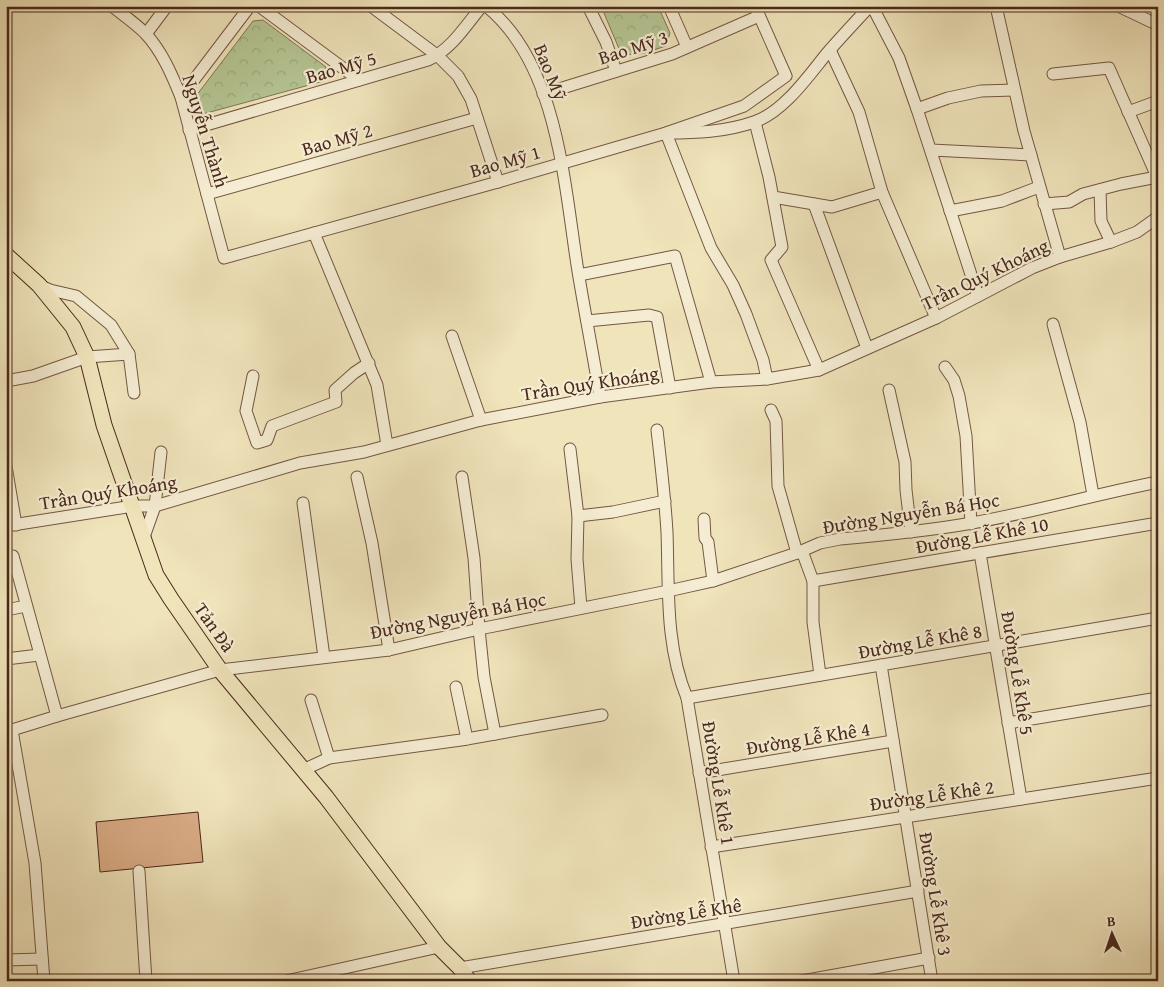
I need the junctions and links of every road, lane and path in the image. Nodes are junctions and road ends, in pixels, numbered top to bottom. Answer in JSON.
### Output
{"nodes":[{"id":1,"x":112,"y":6,"type":"edge"},
{"id":2,"x":167,"y":6,"type":"edge"},
{"id":3,"x":250,"y":6,"type":"edge"},
{"id":4,"x":259,"y":6,"type":"edge"},
{"id":5,"x":370,"y":6,"type":"edge"},
{"id":6,"x":482,"y":6,"type":"edge"},
{"id":7,"x":486,"y":6,"type":"edge"},
{"id":8,"x":588,"y":6,"type":"edge"},
{"id":9,"x":669,"y":6,"type":"edge"},
{"id":10,"x":871,"y":6,"type":"edge"},
{"id":11,"x":996,"y":6,"type":"edge"},
{"id":12,"x":1118,"y":6,"type":"edge"},
{"id":13,"x":757,"y":11,"type":"edge"},
{"id":14,"x":1158,"y":25,"type":"edge"},
{"id":15,"x":146,"y":34,"type":"junction"},
{"id":16,"x":687,"y":47,"type":"junction"},
{"id":17,"x":830,"y":50,"type":"junction"},
{"id":18,"x":438,"y":56,"type":"junction"},
{"id":19,"x":616,"y":72,"type":"junction"},
{"id":20,"x":1053,"y":74,"type":"dead end"},
{"id":21,"x":359,"y":80,"type":"junction"},
{"id":22,"x":1014,"y":90,"type":"junction"},
{"id":23,"x":543,"y":94,"type":"junction"},
{"id":24,"x":181,"y":98,"type":"junction"},
{"id":25,"x":1158,"y":101,"type":"edge"},
{"id":26,"x":917,"y":109,"type":"junction"},
{"id":27,"x":1128,"y":112,"type":"junction"},
{"id":28,"x":477,"y":118,"type":"junction"},
{"id":29,"x":755,"y":122,"type":"junction"},
{"id":30,"x":190,"y":130,"type":"junction"},
{"id":31,"x":666,"y":132,"type":"junction"},
{"id":32,"x":931,"y":150,"type":"junction"},
{"id":33,"x":1030,"y":155,"type":"junction"},
{"id":34,"x":562,"y":163,"type":"junction"},
{"id":35,"x":1157,"y":178,"type":"edge"},
{"id":36,"x":498,"y":182,"type":"junction"},
{"id":37,"x":1039,"y":187,"type":"junction"},
{"id":38,"x":1100,"y":190,"type":"junction"},
{"id":39,"x":882,"y":192,"type":"junction"},
{"id":40,"x":207,"y":194,"type":"junction"},
{"id":41,"x":773,"y":197,"type":"junction"},
{"id":42,"x":814,"y":204,"type":"junction"},
{"id":43,"x":1044,"y":204,"type":"junction"},
{"id":44,"x":950,"y":211,"type":"junction"},
{"id":45,"x":1158,"y":217,"type":"edge"},
{"id":46,"x":314,"y":233,"type":"junction"},
{"id":47,"x":1111,"y":242,"type":"junction"},
{"id":48,"x":6,"y":255,"type":"edge"},
{"id":49,"x":1060,"y":257,"type":"junction"},
{"id":50,"x":224,"y":258,"type":"joint"},
{"id":51,"x":579,"y":275,"type":"junction"},
{"id":52,"x":39,"y":285,"type":"junction"},
{"id":53,"x":978,"y":296,"type":"junction"},
{"id":54,"x":936,"y":318,"type":"junction"},
{"id":55,"x":587,"y":321,"type":"junction"},
{"id":56,"x":1053,"y":324,"type":"dead end"},
{"id":57,"x":452,"y":336,"type":"dead end"},
{"id":58,"x":867,"y":348,"type":"junction"},
{"id":59,"x":129,"y":354,"type":"junction"},
{"id":60,"x":87,"y":357,"type":"junction"},
{"id":61,"x":369,"y":363,"type":"junction"},
{"id":62,"x":945,"y":367,"type":"dead end"},
{"id":63,"x":818,"y":370,"type":"junction"},
{"id":64,"x":253,"y":376,"type":"dead end"},
{"id":65,"x":767,"y":379,"type":"junction"},
{"id":66,"x":6,"y":381,"type":"edge"},
{"id":67,"x":711,"y":382,"type":"junction"},
{"id":68,"x":670,"y":388,"type":"junction"},
{"id":69,"x":889,"y":390,"type":"dead end"},
{"id":70,"x":134,"y":393,"type":"dead end"},
{"id":71,"x":600,"y":397,"type":"junction"},
{"id":72,"x":772,"y":410,"type":"dead end"},
{"id":73,"x":480,"y":420,"type":"junction"},
{"id":74,"x":657,"y":430,"type":"dead end"},
{"id":75,"x":388,"y":445,"type":"junction"},
{"id":76,"x":570,"y":449,"type":"dead end"},
{"id":77,"x":162,"y":452,"type":"dead end"},
{"id":78,"x":6,"y":466,"type":"edge"},
{"id":79,"x":357,"y":477,"type":"dead end"},
{"id":80,"x":462,"y":477,"type":"dead end"},
{"id":81,"x":1158,"y":482,"type":"edge"},
{"id":82,"x":1093,"y":495,"type":"junction"},
{"id":83,"x":665,"y":501,"type":"junction"},
{"id":84,"x":303,"y":503,"type":"dead end"},
{"id":85,"x":133,"y":506,"type":"junction"},
{"id":86,"x":155,"y":506,"type":"junction"},
{"id":87,"x":578,"y":516,"type":"junction"},
{"id":88,"x":704,"y":519,"type":"dead end"},
{"id":89,"x":1158,"y":523,"type":"edge"},
{"id":90,"x":971,"y":524,"type":"junction"},
{"id":91,"x":11,"y":526,"type":"edge"},
{"id":92,"x":912,"y":532,"type":"junction"},
{"id":93,"x":144,"y":537,"type":"junction"},
{"id":94,"x":800,"y":552,"type":"junction"},
{"id":95,"x":980,"y":553,"type":"junction"},
{"id":96,"x":13,"y":556,"type":"dead end"},
{"id":97,"x":713,"y":581,"type":"junction"},
{"id":98,"x":813,"y":581,"type":"junction"},
{"id":99,"x":668,"y":592,"type":"junction"},
{"id":100,"x":26,"y":606,"type":"junction"},
{"id":101,"x":581,"y":608,"type":"junction"},
{"id":102,"x":6,"y":610,"type":"edge"},
{"id":103,"x":1158,"y":618,"type":"edge"},
{"id":104,"x":479,"y":629,"type":"junction"},
{"id":105,"x":995,"y":645,"type":"junction"},
{"id":106,"x":389,"y":650,"type":"junction"},
{"id":107,"x":40,"y":655,"type":"junction"},
{"id":108,"x":324,"y":657,"type":"junction"},
{"id":109,"x":6,"y":659,"type":"edge"},
{"id":110,"x":881,"y":665,"type":"junction"},
{"id":111,"x":220,"y":670,"type":"junction"},
{"id":112,"x":820,"y":675,"type":"junction"},
{"id":113,"x":456,"y":687,"type":"dead end"},
{"id":114,"x":687,"y":698,"type":"junction"},
{"id":115,"x":1158,"y":698,"type":"edge"},
{"id":116,"x":311,"y":700,"type":"dead end"},
{"id":117,"x":602,"y":715,"type":"dead end"},
{"id":118,"x":57,"y":716,"type":"junction"},
{"id":119,"x":1008,"y":723,"type":"junction"},
{"id":120,"x":9,"y":730,"type":"edge"},
{"id":121,"x":495,"y":734,"type":"junction"},
{"id":122,"x":467,"y":739,"type":"junction"},
{"id":123,"x":893,"y":741,"type":"junction"},
{"id":124,"x":329,"y":758,"type":"junction"},
{"id":125,"x":303,"y":770,"type":"junction"},
{"id":126,"x":699,"y":773,"type":"junction"},
{"id":127,"x":1158,"y":778,"type":"edge"},
{"id":128,"x":1021,"y":800,"type":"junction"},
{"id":129,"x":906,"y":816,"type":"junction"},
{"id":130,"x":711,"y":847,"type":"junction"},
{"id":131,"x":139,"y":871,"type":"dead end"},
{"id":132,"x":918,"y":891,"type":"junction"},
{"id":133,"x":724,"y":924,"type":"junction"},
{"id":134,"x":438,"y":947,"type":"junction"},
{"id":135,"x":928,"y":958,"type":"junction"},
{"id":136,"x":42,"y":959,"type":"junction"},
{"id":137,"x":6,"y":960,"type":"edge"},
{"id":138,"x":460,"y":968,"type":"junction"},
{"id":139,"x":44,"y":981,"type":"edge"},
{"id":140,"x":146,"y":981,"type":"edge"},
{"id":141,"x":286,"y":981,"type":"edge"},
{"id":142,"x":469,"y":981,"type":"edge"},
{"id":143,"x":734,"y":981,"type":"edge"},
{"id":144,"x":802,"y":981,"type":"edge"},
{"id":145,"x":932,"y":981,"type":"edge"}],
"edges":[{"from":1,"to":15,"type":"street","name":"Nguyễn Thành"},
{"from":2,"to":15,"type":"street"},
{"from":3,"to":24,"type":"street"},
{"from":4,"to":21,"type":"street"},
{"from":5,"to":18,"type":"street"},
{"from":6,"to":18,"type":"street","name":"Bao Mỹ 5"},
{"from":7,"to":23,"type":"street","name":"Bao Mỹ"},
{"from":8,"to":19,"type":"street"},
{"from":9,"to":16,"type":"street"},
{"from":10,"to":17,"type":"street"},
{"from":10,"to":26,"type":"street"},
{"from":11,"to":22,"type":"street"},
{"from":12,"to":14,"type":"street"},
{"from":13,"to":16,"type":"street","name":"Bao Mỹ 3"},
{"from":13,"to":31,"type":"street","name":"Bao Mỹ 1"},
{"from":15,"to":24,"type":"street","name":"Nguyễn Thành"},
{"from":16,"to":19,"type":"street","name":"Bao Mỹ 3"},
{"from":17,"to":29,"type":"street"},
{"from":17,"to":39,"type":"street"},
{"from":18,"to":21,"type":"street","name":"Bao Mỹ 5"},
{"from":18,"to":28,"type":"street"},
{"from":19,"to":23,"type":"street","name":"Bao Mỹ 3"},
{"from":20,"to":27,"type":"street"},
{"from":21,"to":30,"type":"street","name":"Bao Mỹ 5"},
{"from":22,"to":26,"type":"street"},
{"from":22,"to":33,"type":"street"},
{"from":23,"to":34,"type":"street","name":"Bao Mỹ"},
{"from":24,"to":30,"type":"street","name":"Nguyễn Thành"},
{"from":25,"to":27,"type":"street"},
{"from":26,"to":32,"type":"street"},
{"from":27,"to":35,"type":"street"},
{"from":28,"to":36,"type":"street"},
{"from":28,"to":40,"type":"street","name":"Bao Mỹ 2"},
{"from":29,"to":31,"type":"street"},
{"from":29,"to":41,"type":"street"},
{"from":30,"to":40,"type":"street","name":"Nguyễn Thành"},
{"from":31,"to":34,"type":"street","name":"Bao Mỹ 1"},
{"from":31,"to":65,"type":"street"},
{"from":32,"to":33,"type":"street"},
{"from":32,"to":44,"type":"street"},
{"from":33,"to":37,"type":"street"},
{"from":34,"to":36,"type":"street","name":"Bao Mỹ 1"},
{"from":34,"to":51,"type":"street","name":"Bao Mỹ"},
{"from":35,"to":38,"type":"street"},
{"from":36,"to":46,"type":"street","name":"Bao Mỹ 1"},
{"from":37,"to":43,"type":"street"},
{"from":37,"to":44,"type":"street"},
{"from":38,"to":43,"type":"street"},
{"from":38,"to":47,"type":"street"},
{"from":39,"to":42,"type":"street"},
{"from":39,"to":54,"type":"street"},
{"from":40,"to":50,"type":"street","name":"Nguyễn Thành"},
{"from":41,"to":42,"type":"street"},
{"from":41,"to":63,"type":"street"},
{"from":42,"to":58,"type":"street"},
{"from":43,"to":49,"type":"street"},
{"from":44,"to":53,"type":"street"},
{"from":45,"to":47,"type":"street","name":"Trần Quý Khoáng"},
{"from":46,"to":50,"type":"street","name":"Bao Mỹ 1"},
{"from":46,"to":61,"type":"street"},
{"from":47,"to":49,"type":"street","name":"Trần Quý Khoáng"},
{"from":48,"to":52,"type":"main road","name":"Tản Đà"},
{"from":49,"to":53,"type":"street","name":"Trần Quý Khoáng"},
{"from":51,"to":55,"type":"street","name":"Bao Mỹ"},
{"from":51,"to":67,"type":"street"},
{"from":52,"to":59,"type":"street"},
{"from":52,"to":60,"type":"main road","name":"Tản Đà"},
{"from":53,"to":54,"type":"street","name":"Trần Quý Khoáng"},
{"from":54,"to":58,"type":"street","name":"Trần Quý Khoáng"},
{"from":55,"to":68,"type":"street"},
{"from":55,"to":71,"type":"street","name":"Bao Mỹ"},
{"from":56,"to":82,"type":"street"},
{"from":57,"to":73,"type":"street"},
{"from":58,"to":63,"type":"street","name":"Trần Quý Khoáng"},
{"from":59,"to":60,"type":"street"},
{"from":59,"to":70,"type":"street"},
{"from":60,"to":66,"type":"street"},
{"from":60,"to":85,"type":"main road","name":"Tản Đà"},
{"from":61,"to":64,"type":"street"},
{"from":61,"to":75,"type":"street"},
{"from":62,"to":90,"type":"street"},
{"from":63,"to":65,"type":"street","name":"Trần Quý Khoáng"},
{"from":65,"to":67,"type":"street","name":"Trần Quý Khoáng"},
{"from":67,"to":68,"type":"street","name":"Trần Quý Khoáng"},
{"from":68,"to":71,"type":"street","name":"Trần Quý Khoáng"},
{"from":69,"to":92,"type":"street"},
{"from":71,"to":73,"type":"street","name":"Trần Quý Khoáng"},
{"from":72,"to":94,"type":"street"},
{"from":73,"to":75,"type":"street","name":"Trần Quý Khoáng"},
{"from":74,"to":83,"type":"street","name":"Đường Lễ Khê 1"},
{"from":75,"to":86,"type":"street","name":"Trần Quý Khoáng"},
{"from":76,"to":87,"type":"street"},
{"from":77,"to":86,"type":"street"},
{"from":78,"to":91,"type":"street"},
{"from":79,"to":106,"type":"street"},
{"from":80,"to":104,"type":"street"},
{"from":81,"to":82,"type":"street","name":"Đường Nguyễn Bá Học"},
{"from":82,"to":90,"type":"street","name":"Đường Nguyễn Bá Học"},
{"from":83,"to":87,"type":"street"},
{"from":83,"to":99,"type":"street","name":"Đường Lễ Khê 1"},
{"from":84,"to":108,"type":"street"},
{"from":85,"to":86,"type":"street","name":"Trần Quý Khoáng"},
{"from":85,"to":91,"type":"street","name":"Trần Quý Khoáng"},
{"from":85,"to":93,"type":"main road","name":"Tản Đà"},
{"from":86,"to":93,"type":"street"},
{"from":87,"to":101,"type":"street"},
{"from":88,"to":97,"type":"street"},
{"from":89,"to":95,"type":"street","name":"Đường Lễ Khê 10"},
{"from":90,"to":92,"type":"street","name":"Đường Nguyễn Bá Học"},
{"from":92,"to":94,"type":"street","name":"Đường Nguyễn Bá Học"},
{"from":93,"to":111,"type":"main road","name":"Tản Đà"},
{"from":94,"to":97,"type":"street","name":"Đường Nguyễn Bá Học"},
{"from":94,"to":98,"type":"street"},
{"from":95,"to":98,"type":"street","name":"Đường Lễ Khê 10"},
{"from":95,"to":105,"type":"street","name":"Đường Lễ Khê 5"},
{"from":96,"to":100,"type":"street"},
{"from":97,"to":99,"type":"street","name":"Đường Nguyễn Bá Học"},
{"from":98,"to":112,"type":"street"},
{"from":99,"to":101,"type":"street","name":"Đường Nguyễn Bá Học"},
{"from":99,"to":114,"type":"street","name":"Đường Lễ Khê 1"},
{"from":100,"to":102,"type":"street"},
{"from":100,"to":107,"type":"street"},
{"from":101,"to":104,"type":"street","name":"Đường Nguyễn Bá Học"},
{"from":103,"to":105,"type":"street","name":"Đường Lễ Khê 8"},
{"from":104,"to":106,"type":"street","name":"Đường Nguyễn Bá Học"},
{"from":104,"to":121,"type":"street"},
{"from":105,"to":110,"type":"street","name":"Đường Lễ Khê 8"},
{"from":105,"to":119,"type":"street","name":"Đường Lễ Khê 5"},
{"from":106,"to":108,"type":"street","name":"Đường Nguyễn Bá Học"},
{"from":107,"to":109,"type":"street"},
{"from":107,"to":118,"type":"street"},
{"from":108,"to":111,"type":"street","name":"Đường Nguyễn Bá Học"},
{"from":110,"to":112,"type":"street","name":"Đường Lễ Khê 8"},
{"from":110,"to":123,"type":"street","name":"Đường Lễ Khê 3"},
{"from":111,"to":118,"type":"street","name":"Đường Nguyễn Bá Học"},
{"from":111,"to":125,"type":"main road","name":"Tản Đà"},
{"from":112,"to":114,"type":"street","name":"Đường Lễ Khê 8"},
{"from":113,"to":122,"type":"street"},
{"from":114,"to":126,"type":"street","name":"Đường Lễ Khê 1"},
{"from":115,"to":119,"type":"street"},
{"from":116,"to":124,"type":"street"},
{"from":117,"to":121,"type":"street"},
{"from":118,"to":120,"type":"street","name":"Đường Nguyễn Bá Học"},
{"from":119,"to":128,"type":"street","name":"Đường Lễ Khê 5"},
{"from":120,"to":136,"type":"street","name":"Đường Nguyễn Bá Học"},
{"from":121,"to":122,"type":"street"},
{"from":122,"to":124,"type":"street"},
{"from":123,"to":126,"type":"street","name":"Đường Lễ Khê 4"},
{"from":123,"to":129,"type":"street","name":"Đường Lễ Khê 3"},
{"from":124,"to":125,"type":"street"},
{"from":125,"to":134,"type":"main road","name":"Tản Đà"},
{"from":126,"to":130,"type":"street","name":"Đường Lễ Khê 1"},
{"from":127,"to":128,"type":"street","name":"Đường Lễ Khê 2"},
{"from":128,"to":129,"type":"street","name":"Đường Lễ Khê 2"},
{"from":129,"to":130,"type":"street","name":"Đường Lễ Khê 2"},
{"from":129,"to":132,"type":"street","name":"Đường Lễ Khê 3"},
{"from":130,"to":133,"type":"street","name":"Đường Lễ Khê 1"},
{"from":131,"to":140,"type":"street"},
{"from":132,"to":133,"type":"street","name":"Đường Lễ Khê"},
{"from":132,"to":135,"type":"street","name":"Đường Lễ Khê 3"},
{"from":133,"to":138,"type":"street","name":"Đường Lễ Khê"},
{"from":133,"to":143,"type":"street","name":"Đường Lễ Khê 1"},
{"from":134,"to":138,"type":"main road","name":"Tản Đà"},
{"from":134,"to":141,"type":"street"},
{"from":135,"to":144,"type":"street"},
{"from":135,"to":145,"type":"street","name":"Đường Lễ Khê 3"},
{"from":136,"to":137,"type":"street"},
{"from":136,"to":139,"type":"street","name":"Đường Nguyễn Bá Học"},
{"from":138,"to":142,"type":"main road","name":"Tản Đà"}]}
